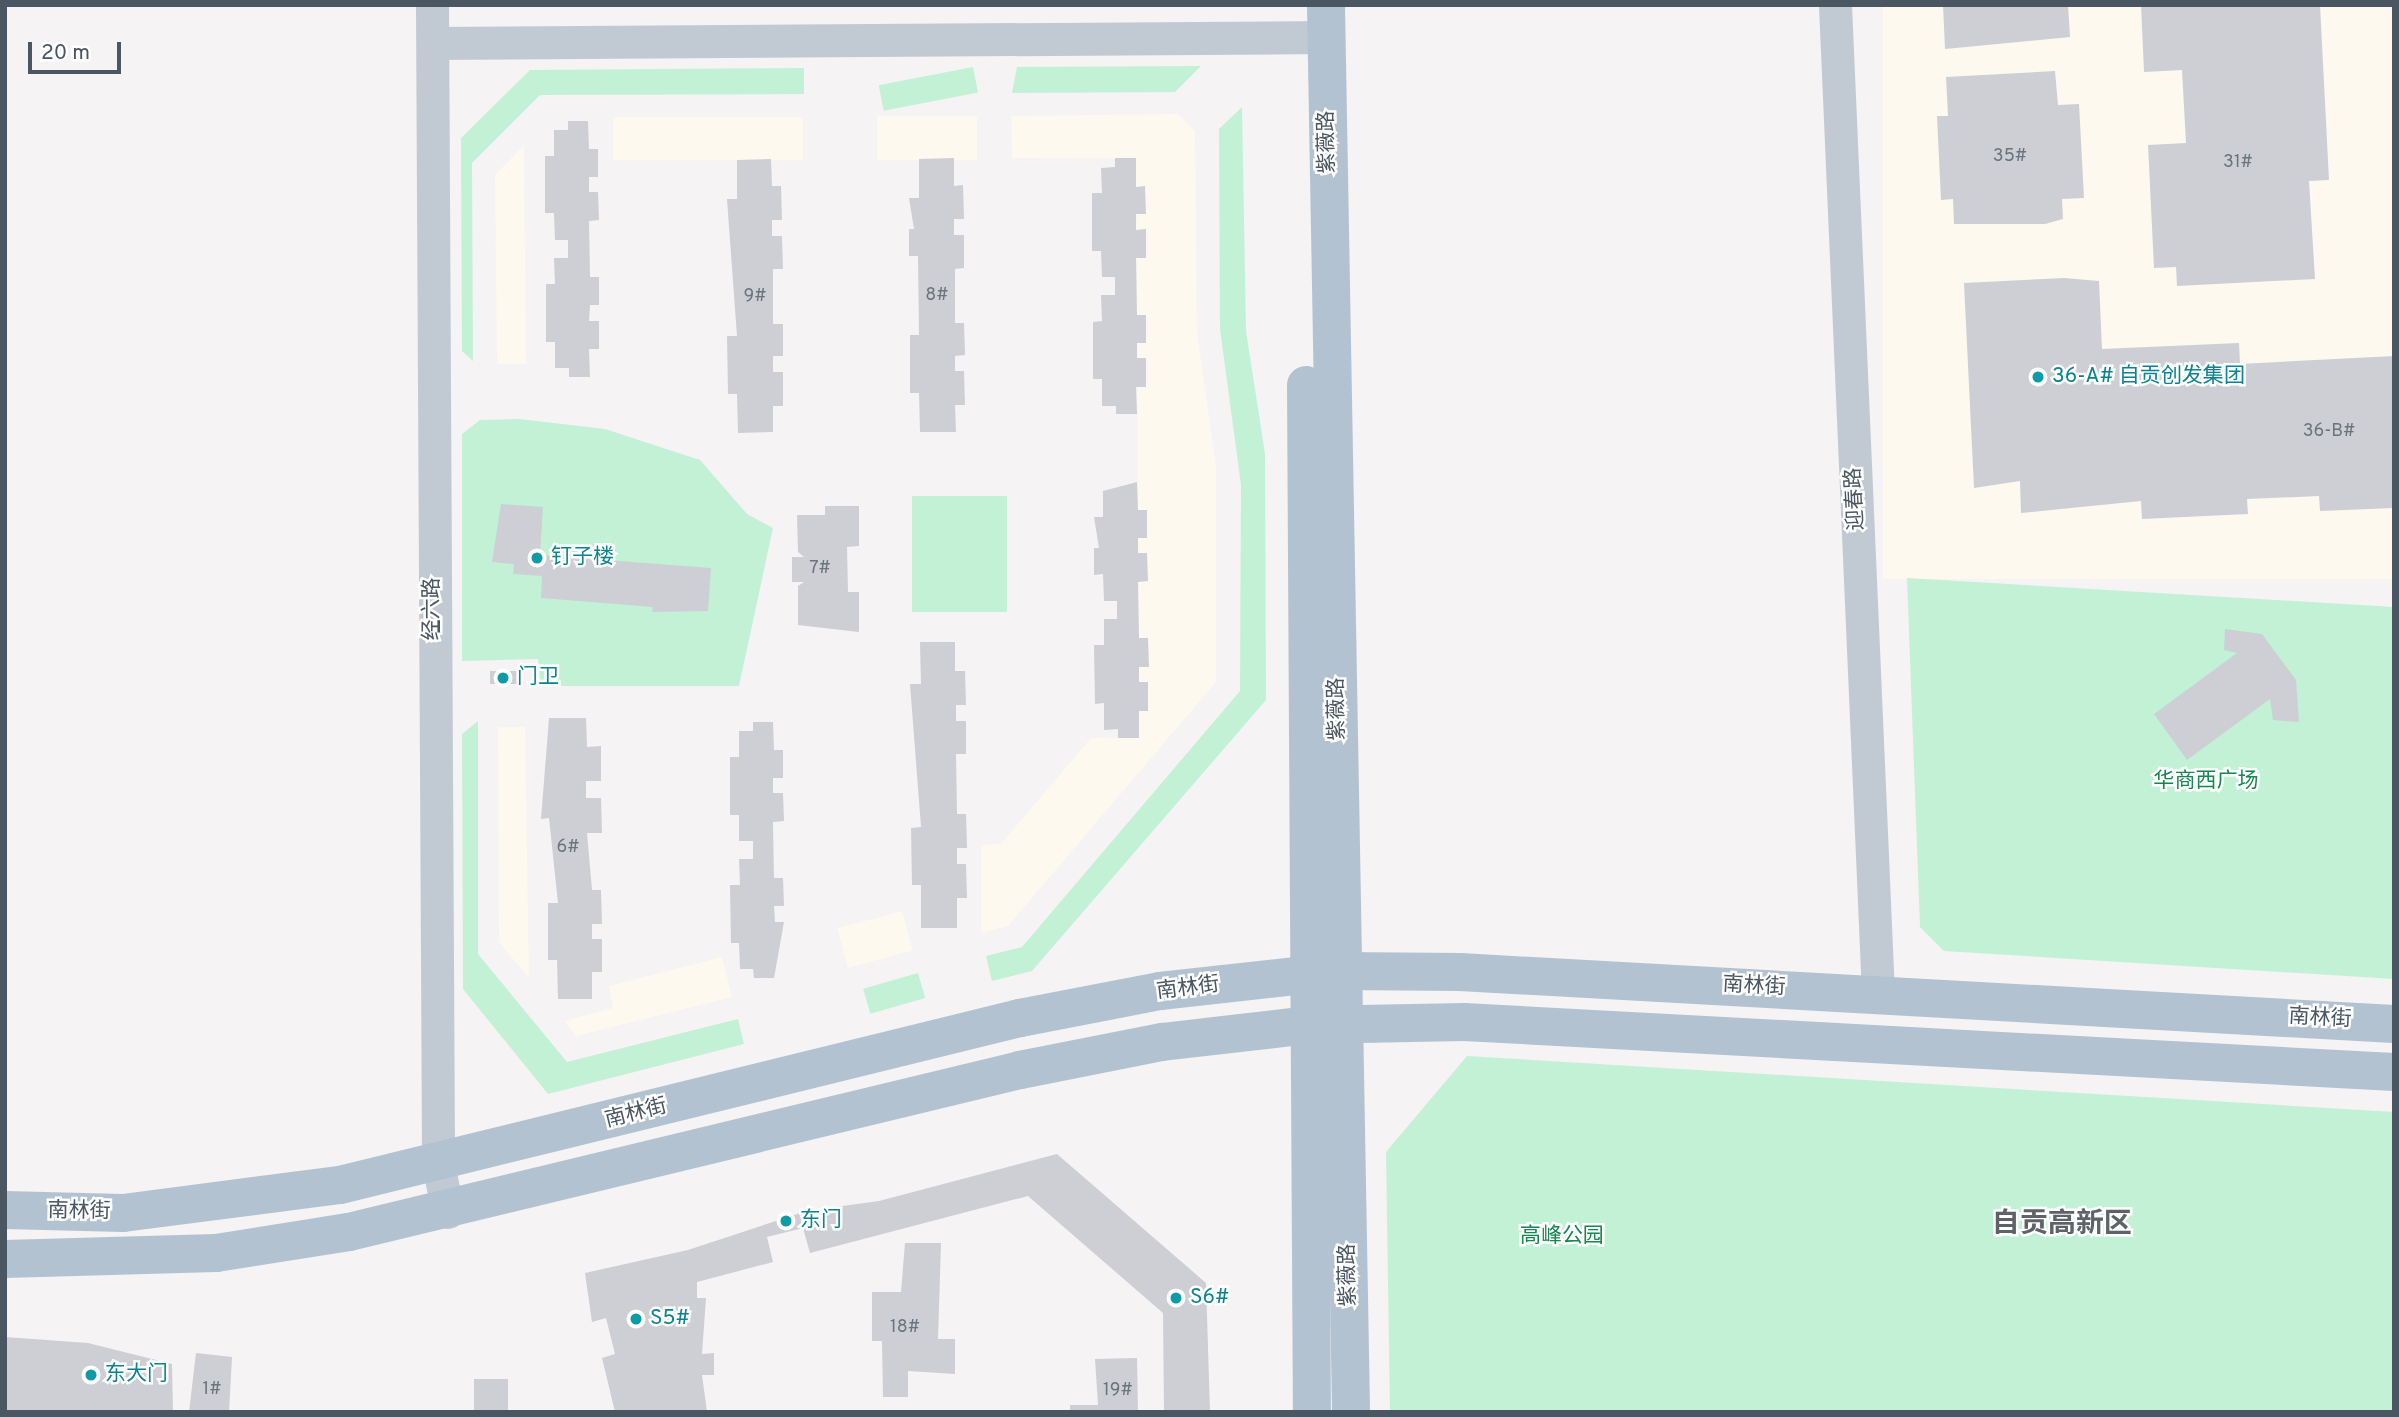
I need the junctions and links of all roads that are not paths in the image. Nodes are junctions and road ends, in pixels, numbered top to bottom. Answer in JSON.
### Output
{"nodes":[{"id":1,"x":432,"y":5,"type":"edge"},
{"id":2,"x":1835,"y":5,"type":"edge"},
{"id":3,"x":1314,"y":21,"type":"edge"},
{"id":4,"x":433,"y":43,"type":"junction"},
{"id":5,"x":1325,"y":973,"type":"junction"},
{"id":6,"x":1878,"y":993,"type":"junction"},
{"id":7,"x":1328,"y":1024,"type":"junction"},
{"id":8,"x":2394,"y":1024,"type":"edge"},
{"id":9,"x":2394,"y":1072,"type":"edge"},
{"id":10,"x":438,"y":1164,"type":"junction"},
{"id":11,"x":5,"y":1210,"type":"edge"},
{"id":12,"x":448,"y":1212,"type":"junction"},
{"id":13,"x":5,"y":1259,"type":"edge"},
{"id":14,"x":1312,"y":1412,"type":"edge"},
{"id":15,"x":1351,"y":1412,"type":"edge"}],
"edges":[{"from":1,"to":4,"type":"street","name":"经六路"},
{"from":2,"to":6,"type":"street","name":"迎春路"},
{"from":3,"to":4,"type":"street"},
{"from":3,"to":5,"type":"main road","name":"紫薇路"},
{"from":4,"to":10,"type":"street","name":"经六路"},
{"from":5,"to":6,"type":"main road","name":"南林街"},
{"from":5,"to":7,"type":"main road","name":"紫薇路"},
{"from":5,"to":10,"type":"main road","name":"南林街"},
{"from":6,"to":8,"type":"main road","name":"南林街"},
{"from":7,"to":9,"type":"main road"},
{"from":7,"to":12,"type":"main road"},
{"from":7,"to":14,"type":"main road","name":"紫薇路"},
{"from":7,"to":15,"type":"main road","name":"紫薇路"},
{"from":10,"to":11,"type":"main road","name":"南林街"},
{"from":10,"to":12,"type":"street","name":"经六路"},
{"from":12,"to":13,"type":"main road"}]}
